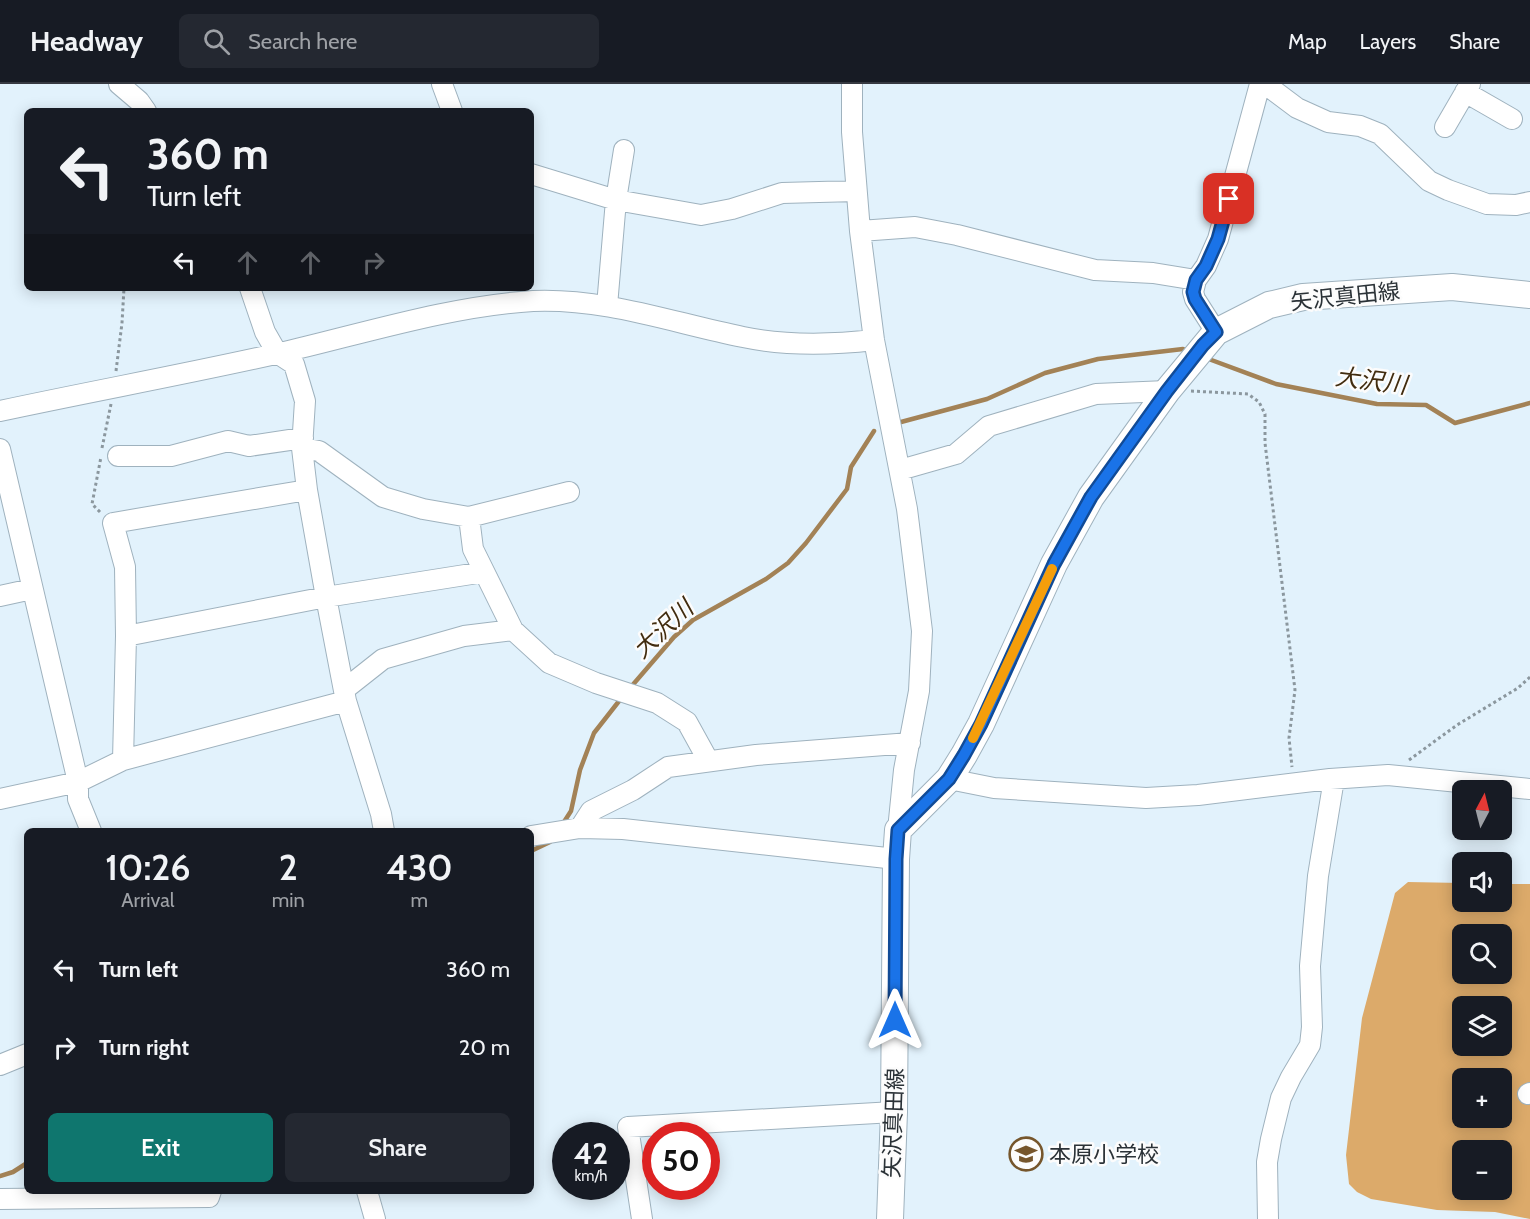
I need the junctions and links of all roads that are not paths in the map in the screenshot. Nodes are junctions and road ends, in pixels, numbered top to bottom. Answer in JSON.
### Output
{"nodes":[{"id":1,"x":119,"y":84,"type":"edge"},
{"id":2,"x":442,"y":84,"type":"edge"},
{"id":3,"x":852,"y":84,"type":"edge"},
{"id":4,"x":1260,"y":84,"type":"edge"},
{"id":5,"x":1265,"y":84,"type":"edge"},
{"id":6,"x":1467,"y":88,"type":"edge"},
{"id":7,"x":144,"y":108,"type":"edge"},
{"id":8,"x":451,"y":108,"type":"edge"},
{"id":9,"x":1512,"y":119,"type":"dead end"},
{"id":10,"x":1445,"y":127,"type":"dead end"},
{"id":11,"x":624,"y":150,"type":"dead end"},
{"id":12,"x":534,"y":175,"type":"edge"},
{"id":13,"x":856,"y":191,"type":"junction"},
{"id":14,"x":616,"y":200,"type":"junction"},
{"id":15,"x":1530,"y":202,"type":"edge"},
{"id":16,"x":860,"y":231,"type":"junction"},
{"id":17,"x":1196,"y":280,"type":"junction"},
{"id":18,"x":251,"y":291,"type":"edge"},
{"id":19,"x":1530,"y":295,"type":"edge"},
{"id":20,"x":607,"y":306,"type":"junction"},
{"id":21,"x":1216,"y":332,"type":"junction"},
{"id":22,"x":874,"y":340,"type":"junction"},
{"id":23,"x":277,"y":354,"type":"junction"},
{"id":24,"x":1167,"y":391,"type":"junction"},
{"id":25,"x":0,"y":411,"type":"edge"},
{"id":26,"x":302,"y":443,"type":"junction"},
{"id":27,"x":0,"y":449,"type":"edge"},
{"id":28,"x":118,"y":456,"type":"dead end"},
{"id":29,"x":900,"y":470,"type":"junction"},
{"id":30,"x":307,"y":490,"type":"junction"},
{"id":31,"x":569,"y":492,"type":"dead end"},
{"id":32,"x":469,"y":517,"type":"junction"},
{"id":33,"x":484,"y":572,"type":"junction"},
{"id":34,"x":33,"y":589,"type":"junction"},
{"id":35,"x":0,"y":596,"type":"edge"},
{"id":36,"x":326,"y":597,"type":"junction"},
{"id":37,"x":513,"y":630,"type":"junction"},
{"id":38,"x":126,"y":636,"type":"junction"},
{"id":39,"x":346,"y":695,"type":"junction"},
{"id":40,"x":910,"y":744,"type":"junction"},
{"id":41,"x":123,"y":760,"type":"junction"},
{"id":42,"x":708,"y":760,"type":"junction"},
{"id":43,"x":949,"y":779,"type":"junction"},
{"id":44,"x":1334,"y":779,"type":"junction"},
{"id":45,"x":78,"y":782,"type":"junction"},
{"id":46,"x":1530,"y":789,"type":"edge"},
{"id":47,"x":0,"y":799,"type":"edge"},
{"id":48,"x":90,"y":828,"type":"edge"},
{"id":49,"x":383,"y":828,"type":"edge"},
{"id":50,"x":580,"y":828,"type":"junction"},
{"id":51,"x":898,"y":830,"type":"junction"},
{"id":52,"x":534,"y":836,"type":"edge"},
{"id":53,"x":896,"y":859,"type":"junction"},
{"id":54,"x":24,"y":1055,"type":"edge"},
{"id":55,"x":0,"y":1065,"type":"edge"},
{"id":56,"x":894,"y":1112,"type":"junction"},
{"id":57,"x":210,"y":1194,"type":"edge"},
{"id":58,"x":368,"y":1194,"type":"edge"},
{"id":59,"x":0,"y":1198,"type":"edge"},
{"id":60,"x":375,"y":1219,"type":"edge"},
{"id":61,"x":642,"y":1219,"type":"edge"},
{"id":62,"x":890,"y":1219,"type":"edge"},
{"id":63,"x":1268,"y":1219,"type":"edge"}],
"edges":[{"from":1,"to":7,"type":"street"},
{"from":2,"to":8,"type":"street"},
{"from":3,"to":13,"type":"street"},
{"from":4,"to":17,"type":"street"},
{"from":5,"to":15,"type":"street"},
{"from":6,"to":9,"type":"street"},
{"from":6,"to":10,"type":"street"},
{"from":11,"to":14,"type":"street"},
{"from":12,"to":14,"type":"street"},
{"from":13,"to":14,"type":"street"},
{"from":13,"to":16,"type":"street"},
{"from":14,"to":20,"type":"street"},
{"from":16,"to":17,"type":"street"},
{"from":16,"to":22,"type":"street"},
{"from":17,"to":21,"type":"street"},
{"from":18,"to":23,"type":"street"},
{"from":19,"to":21,"type":"main road","name":"矢沢真田線"},
{"from":20,"to":22,"type":"street"},
{"from":20,"to":23,"type":"street"},
{"from":21,"to":24,"type":"main road","name":"矢沢真田線"},
{"from":22,"to":29,"type":"street"},
{"from":23,"to":25,"type":"street"},
{"from":23,"to":26,"type":"street"},
{"from":24,"to":29,"type":"street"},
{"from":24,"to":43,"type":"main road","name":"矢沢真田線"},
{"from":26,"to":28,"type":"street"},
{"from":26,"to":30,"type":"street"},
{"from":26,"to":32,"type":"street"},
{"from":27,"to":34,"type":"street"},
{"from":29,"to":40,"type":"street"},
{"from":30,"to":36,"type":"street"},
{"from":30,"to":38,"type":"street"},
{"from":31,"to":32,"type":"street"},
{"from":32,"to":33,"type":"street"},
{"from":33,"to":36,"type":"street"},
{"from":33,"to":37,"type":"street"},
{"from":34,"to":35,"type":"street"},
{"from":34,"to":45,"type":"street"},
{"from":36,"to":38,"type":"street"},
{"from":36,"to":39,"type":"street"},
{"from":37,"to":39,"type":"street"},
{"from":37,"to":42,"type":"street"},
{"from":38,"to":41,"type":"street"},
{"from":39,"to":41,"type":"street"},
{"from":39,"to":49,"type":"street"},
{"from":40,"to":42,"type":"street"},
{"from":40,"to":51,"type":"street"},
{"from":41,"to":45,"type":"street"},
{"from":42,"to":50,"type":"street"},
{"from":43,"to":44,"type":"street"},
{"from":43,"to":51,"type":"main road","name":"矢沢真田線"},
{"from":44,"to":46,"type":"street"},
{"from":44,"to":63,"type":"street"},
{"from":45,"to":47,"type":"street"},
{"from":45,"to":48,"type":"street"},
{"from":50,"to":52,"type":"street"},
{"from":50,"to":53,"type":"street"},
{"from":51,"to":53,"type":"main road","name":"矢沢真田線"},
{"from":53,"to":56,"type":"main road","name":"矢沢真田線"},
{"from":54,"to":55,"type":"street"},
{"from":56,"to":61,"type":"street"},
{"from":56,"to":62,"type":"main road","name":"矢沢真田線"},
{"from":57,"to":59,"type":"street"},
{"from":58,"to":60,"type":"street"}]}
